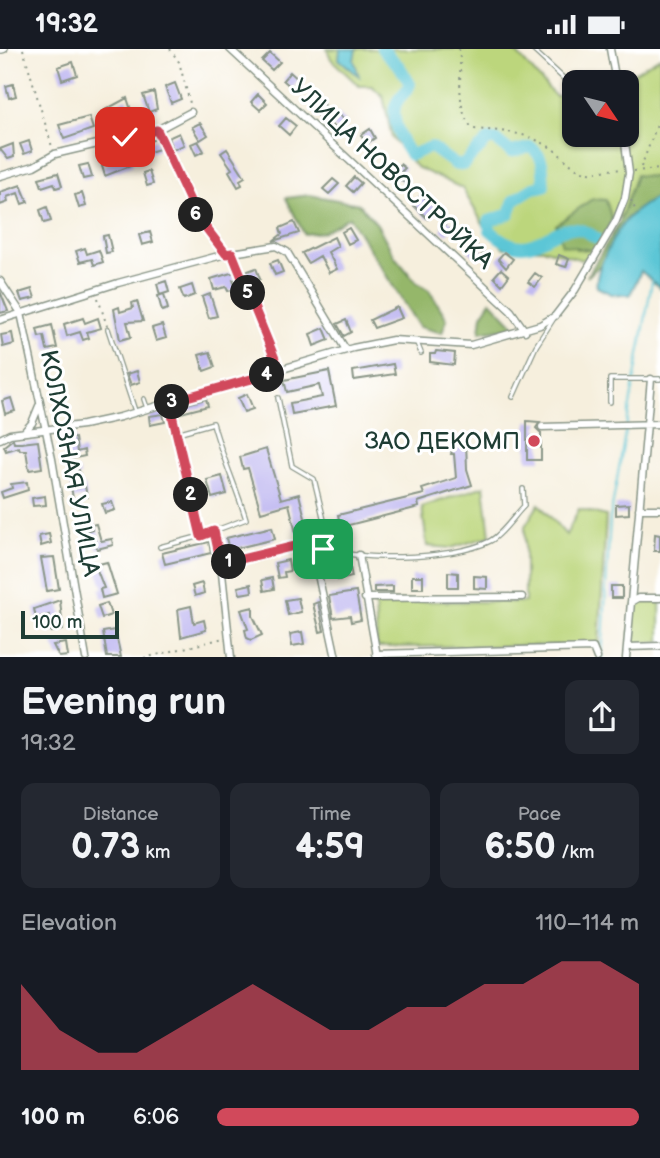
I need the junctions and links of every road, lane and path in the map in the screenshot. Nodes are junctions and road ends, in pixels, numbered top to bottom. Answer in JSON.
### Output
{"nodes":[{"id":1,"x":23,"y":49,"type":"edge"},
{"id":2,"x":170,"y":49,"type":"edge"},
{"id":3,"x":230,"y":49,"type":"edge"},
{"id":4,"x":459,"y":49,"type":"edge"},
{"id":5,"x":533,"y":49,"type":"edge"},
{"id":6,"x":610,"y":49,"type":"edge"},
{"id":7,"x":614,"y":70,"type":"edge"},
{"id":8,"x":562,"y":77,"type":"edge"},
{"id":9,"x":191,"y":112,"type":"joint"},
{"id":10,"x":660,"y":117,"type":"edge"},
{"id":11,"x":157,"y":130,"type":"junction"},
{"id":12,"x":626,"y":147,"type":"edge"},
{"id":13,"x":55,"y":154,"type":"junction"},
{"id":14,"x":640,"y":168,"type":"junction"},
{"id":15,"x":660,"y":169,"type":"edge"},
{"id":16,"x":629,"y":173,"type":"junction"},
{"id":17,"x":0,"y":176,"type":"edge"},
{"id":18,"x":229,"y":254,"type":"junction"},
{"id":19,"x":0,"y":281,"type":"edge"},
{"id":20,"x":95,"y":290,"type":"junction"},
{"id":21,"x":21,"y":313,"type":"junction"},
{"id":22,"x":555,"y":316,"type":"junction"},
{"id":23,"x":0,"y":320,"type":"edge"},
{"id":24,"x":108,"y":329,"type":"joint"},
{"id":25,"x":525,"y":331,"type":"junction"},
{"id":26,"x":416,"y":341,"type":"junction"},
{"id":27,"x":346,"y":350,"type":"junction"},
{"id":28,"x":421,"y":352,"type":"dead end"},
{"id":29,"x":280,"y":371,"type":"junction"},
{"id":30,"x":651,"y":379,"type":"junction"},
{"id":31,"x":660,"y":379,"type":"edge"},
{"id":32,"x":128,"y":389,"type":"junction"},
{"id":33,"x":120,"y":391,"type":"dead end"},
{"id":34,"x":513,"y":397,"type":"dead end"},
{"id":35,"x":278,"y":398,"type":"dead end"},
{"id":36,"x":144,"y":399,"type":"dead end"},
{"id":37,"x":169,"y":402,"type":"junction"},
{"id":38,"x":610,"y":402,"type":"dead end"},
{"id":39,"x":39,"y":404,"type":"junction"},
{"id":40,"x":146,"y":408,"type":"junction"},
{"id":41,"x":135,"y":411,"type":"junction"},
{"id":42,"x":646,"y":424,"type":"junction"},
{"id":43,"x":660,"y":424,"type":"edge"},
{"id":44,"x":542,"y":427,"type":"dead end"},
{"id":45,"x":46,"y":429,"type":"junction"},
{"id":46,"x":24,"y":432,"type":"junction"},
{"id":47,"x":177,"y":433,"type":"junction"},
{"id":48,"x":0,"y":439,"type":"edge"},
{"id":49,"x":523,"y":489,"type":"dead end"},
{"id":50,"x":639,"y":509,"type":"junction"},
{"id":51,"x":660,"y":509,"type":"edge"},
{"id":52,"x":214,"y":531,"type":"junction"},
{"id":53,"x":201,"y":536,"type":"junction"},
{"id":54,"x":311,"y":542,"type":"junction"},
{"id":55,"x":160,"y":547,"type":"dead end"},
{"id":56,"x":359,"y":555,"type":"junction"},
{"id":57,"x":221,"y":564,"type":"junction"},
{"id":58,"x":365,"y":597,"type":"junction"},
{"id":59,"x":522,"y":597,"type":"dead end"},
{"id":60,"x":660,"y":598,"type":"edge"},
{"id":61,"x":631,"y":602,"type":"junction"},
{"id":62,"x":228,"y":635,"type":"junction"},
{"id":63,"x":628,"y":646,"type":"junction"},
{"id":64,"x":660,"y":646,"type":"edge"},
{"id":65,"x":596,"y":653,"type":"edge"},
{"id":66,"x":376,"y":656,"type":"edge"},
{"id":67,"x":86,"y":657,"type":"edge"},
{"id":68,"x":144,"y":657,"type":"edge"},
{"id":69,"x":231,"y":657,"type":"edge"},
{"id":70,"x":336,"y":657,"type":"edge"},
{"id":71,"x":626,"y":657,"type":"edge"}],
"edges":[{"from":1,"to":13,"type":"path"},
{"from":2,"to":9,"type":"path"},
{"from":3,"to":25,"type":"street","name":"УЛИЦА НОВОСТРОЙКА"},
{"from":4,"to":16,"type":"path"},
{"from":5,"to":8,"type":"lane"},
{"from":6,"to":7,"type":"street"},
{"from":9,"to":11,"type":"street"},
{"from":10,"to":14,"type":"path"},
{"from":11,"to":13,"type":"street"},
{"from":11,"to":18,"type":"lane"},
{"from":12,"to":16,"type":"street"},
{"from":13,"to":17,"type":"street"},
{"from":14,"to":15,"type":"path"},
{"from":14,"to":16,"type":"path"},
{"from":16,"to":22,"type":"street"},
{"from":18,"to":20,"type":"street"},
{"from":18,"to":27,"type":"street"},
{"from":18,"to":29,"type":"path"},
{"from":19,"to":21,"type":"street","name":"КОЛХОЗНАЯ УЛИЦА"},
{"from":20,"to":21,"type":"street"},
{"from":20,"to":24,"type":"path"},
{"from":21,"to":23,"type":"street"},
{"from":21,"to":39,"type":"street","name":"КОЛХОЗНАЯ УЛИЦА"},
{"from":22,"to":25,"type":"street"},
{"from":22,"to":34,"type":"lane"},
{"from":24,"to":32,"type":"lane"},
{"from":25,"to":26,"type":"street"},
{"from":26,"to":27,"type":"street"},
{"from":26,"to":28,"type":"lane"},
{"from":27,"to":29,"type":"street"},
{"from":29,"to":37,"type":"street"},
{"from":30,"to":31,"type":"lane"},
{"from":30,"to":38,"type":"lane"},
{"from":30,"to":42,"type":"street"},
{"from":32,"to":33,"type":"lane"},
{"from":32,"to":41,"type":"lane"},
{"from":35,"to":54,"type":"lane"},
{"from":36,"to":40,"type":"lane"},
{"from":37,"to":40,"type":"street"},
{"from":37,"to":47,"type":"lane"},
{"from":39,"to":45,"type":"street","name":"КОЛХОЗНАЯ УЛИЦА"},
{"from":39,"to":46,"type":"street"},
{"from":40,"to":41,"type":"street"},
{"from":41,"to":45,"type":"street"},
{"from":42,"to":43,"type":"street"},
{"from":42,"to":44,"type":"street"},
{"from":42,"to":50,"type":"street"},
{"from":45,"to":46,"type":"street"},
{"from":45,"to":67,"type":"street","name":"КОЛХОЗНАЯ УЛИЦА"},
{"from":46,"to":48,"type":"street"},
{"from":47,"to":52,"type":"lane"},
{"from":47,"to":53,"type":"lane"},
{"from":49,"to":56,"type":"lane"},
{"from":50,"to":51,"type":"street"},
{"from":50,"to":61,"type":"street"},
{"from":52,"to":53,"type":"lane"},
{"from":52,"to":57,"type":"lane"},
{"from":53,"to":55,"type":"lane"},
{"from":54,"to":56,"type":"lane"},
{"from":54,"to":57,"type":"street"},
{"from":54,"to":70,"type":"street"},
{"from":56,"to":58,"type":"street"},
{"from":57,"to":62,"type":"street"},
{"from":58,"to":59,"type":"street"},
{"from":58,"to":66,"type":"street"},
{"from":60,"to":61,"type":"street"},
{"from":61,"to":63,"type":"street"},
{"from":62,"to":68,"type":"path"},
{"from":62,"to":69,"type":"street"},
{"from":63,"to":64,"type":"street"},
{"from":63,"to":71,"type":"street"},
{"from":65,"to":66,"type":"street"}]}
